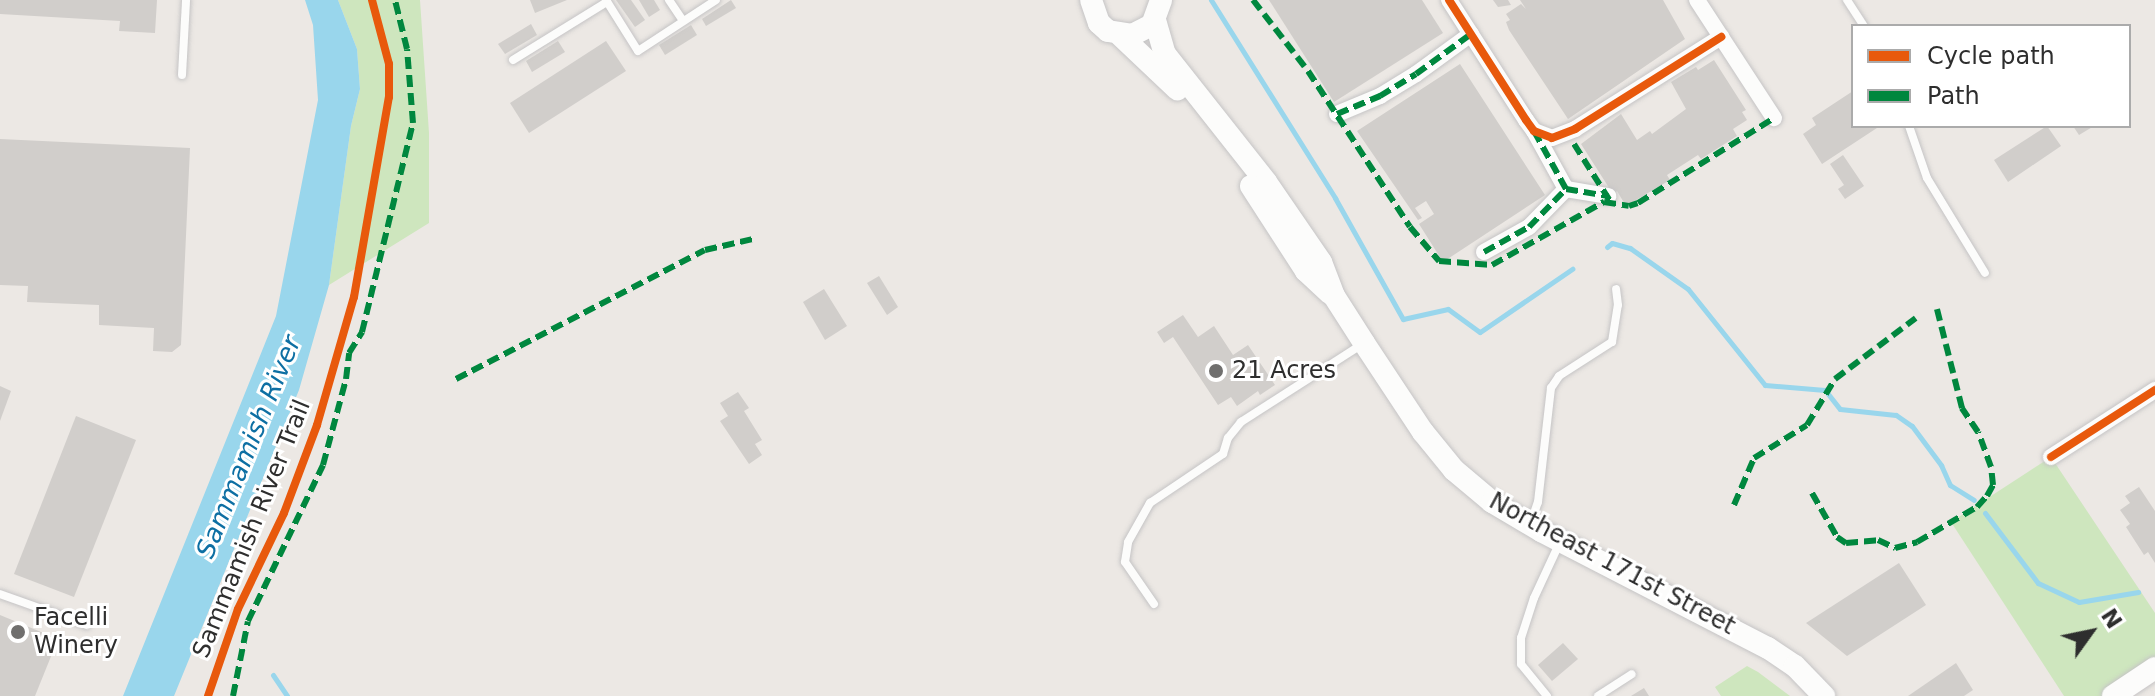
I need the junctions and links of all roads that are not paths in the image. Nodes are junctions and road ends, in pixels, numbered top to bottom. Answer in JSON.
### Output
{"nodes":[{"id":1,"x":186,"y":0,"type":"edge"},
{"id":2,"x":669,"y":0,"type":"edge"},
{"id":3,"x":716,"y":0,"type":"edge"},
{"id":4,"x":1091,"y":0,"type":"edge"},
{"id":5,"x":1449,"y":0,"type":"edge"},
{"id":6,"x":1697,"y":0,"type":"edge"},
{"id":7,"x":1847,"y":0,"type":"edge"},
{"id":8,"x":607,"y":1,"type":"edge"},
{"id":9,"x":1160,"y":6,"type":"edge"},
{"id":10,"x":683,"y":21,"type":"junction"},
{"id":11,"x":1863,"y":24,"type":"edge"},
{"id":12,"x":1471,"y":34,"type":"junction"},
{"id":13,"x":1120,"y":35,"type":"junction"},
{"id":14,"x":1721,"y":37,"type":"junction"},
{"id":15,"x":513,"y":60,"type":"dead end"},
{"id":16,"x":182,"y":75,"type":"dead end"},
{"id":17,"x":1337,"y":114,"type":"dead end"},
{"id":18,"x":1774,"y":118,"type":"dead end"},
{"id":19,"x":1910,"y":128,"type":"edge"},
{"id":20,"x":1534,"y":131,"type":"junction"},
{"id":21,"x":1566,"y":189,"type":"junction"},
{"id":22,"x":1608,"y":196,"type":"dead end"},
{"id":23,"x":1484,"y":252,"type":"dead end"},
{"id":24,"x":1985,"y":273,"type":"dead end"},
{"id":25,"x":1616,"y":289,"type":"dead end"},
{"id":26,"x":1334,"y":296,"type":"junction"},
{"id":27,"x":1364,"y":343,"type":"junction"},
{"id":28,"x":2155,"y":390,"type":"edge"},
{"id":29,"x":2051,"y":457,"type":"dead end"},
{"id":30,"x":1530,"y":525,"type":"junction"},
{"id":31,"x":1560,"y":541,"type":"junction"},
{"id":32,"x":0,"y":594,"type":"edge"},
{"id":33,"x":1154,"y":604,"type":"dead end"},
{"id":34,"x":87,"y":625,"type":"dead end"},
{"id":35,"x":2155,"y":668,"type":"edge"},
{"id":36,"x":1632,"y":674,"type":"dead end"},
{"id":37,"x":1547,"y":696,"type":"edge"},
{"id":38,"x":1598,"y":696,"type":"edge"},
{"id":39,"x":1824,"y":696,"type":"edge"},
{"id":40,"x":2113,"y":696,"type":"edge"}],
"edges":[{"from":1,"to":16,"type":"lane"},
{"from":2,"to":10,"type":"lane"},
{"from":3,"to":10,"type":"lane"},
{"from":4,"to":13,"type":"main road","name":"Northeast 171st Street"},
{"from":5,"to":12,"type":"street"},
{"from":6,"to":14,"type":"street"},
{"from":7,"to":11,"type":"lane"},
{"from":8,"to":10,"type":"lane"},
{"from":8,"to":15,"type":"lane"},
{"from":9,"to":13,"type":"main road"},
{"from":9,"to":26,"type":"main road","name":"Northeast 171st Street"},
{"from":12,"to":17,"type":"street"},
{"from":12,"to":20,"type":"street"},
{"from":13,"to":26,"type":"main road","name":"Northeast 171st Street"},
{"from":14,"to":18,"type":"street"},
{"from":14,"to":20,"type":"street"},
{"from":19,"to":24,"type":"lane"},
{"from":20,"to":21,"type":"street"},
{"from":21,"to":22,"type":"street"},
{"from":21,"to":23,"type":"street"},
{"from":25,"to":30,"type":"lane"},
{"from":26,"to":27,"type":"main road","name":"Northeast 171st Street"},
{"from":27,"to":30,"type":"main road","name":"Northeast 171st Street"},
{"from":27,"to":33,"type":"lane"},
{"from":28,"to":29,"type":"street"},
{"from":30,"to":31,"type":"main road","name":"Northeast 171st Street"},
{"from":31,"to":37,"type":"lane"},
{"from":31,"to":39,"type":"main road","name":"Northeast 171st Street"},
{"from":32,"to":34,"type":"lane"},
{"from":35,"to":40,"type":"main road"},
{"from":36,"to":38,"type":"lane"}]}
